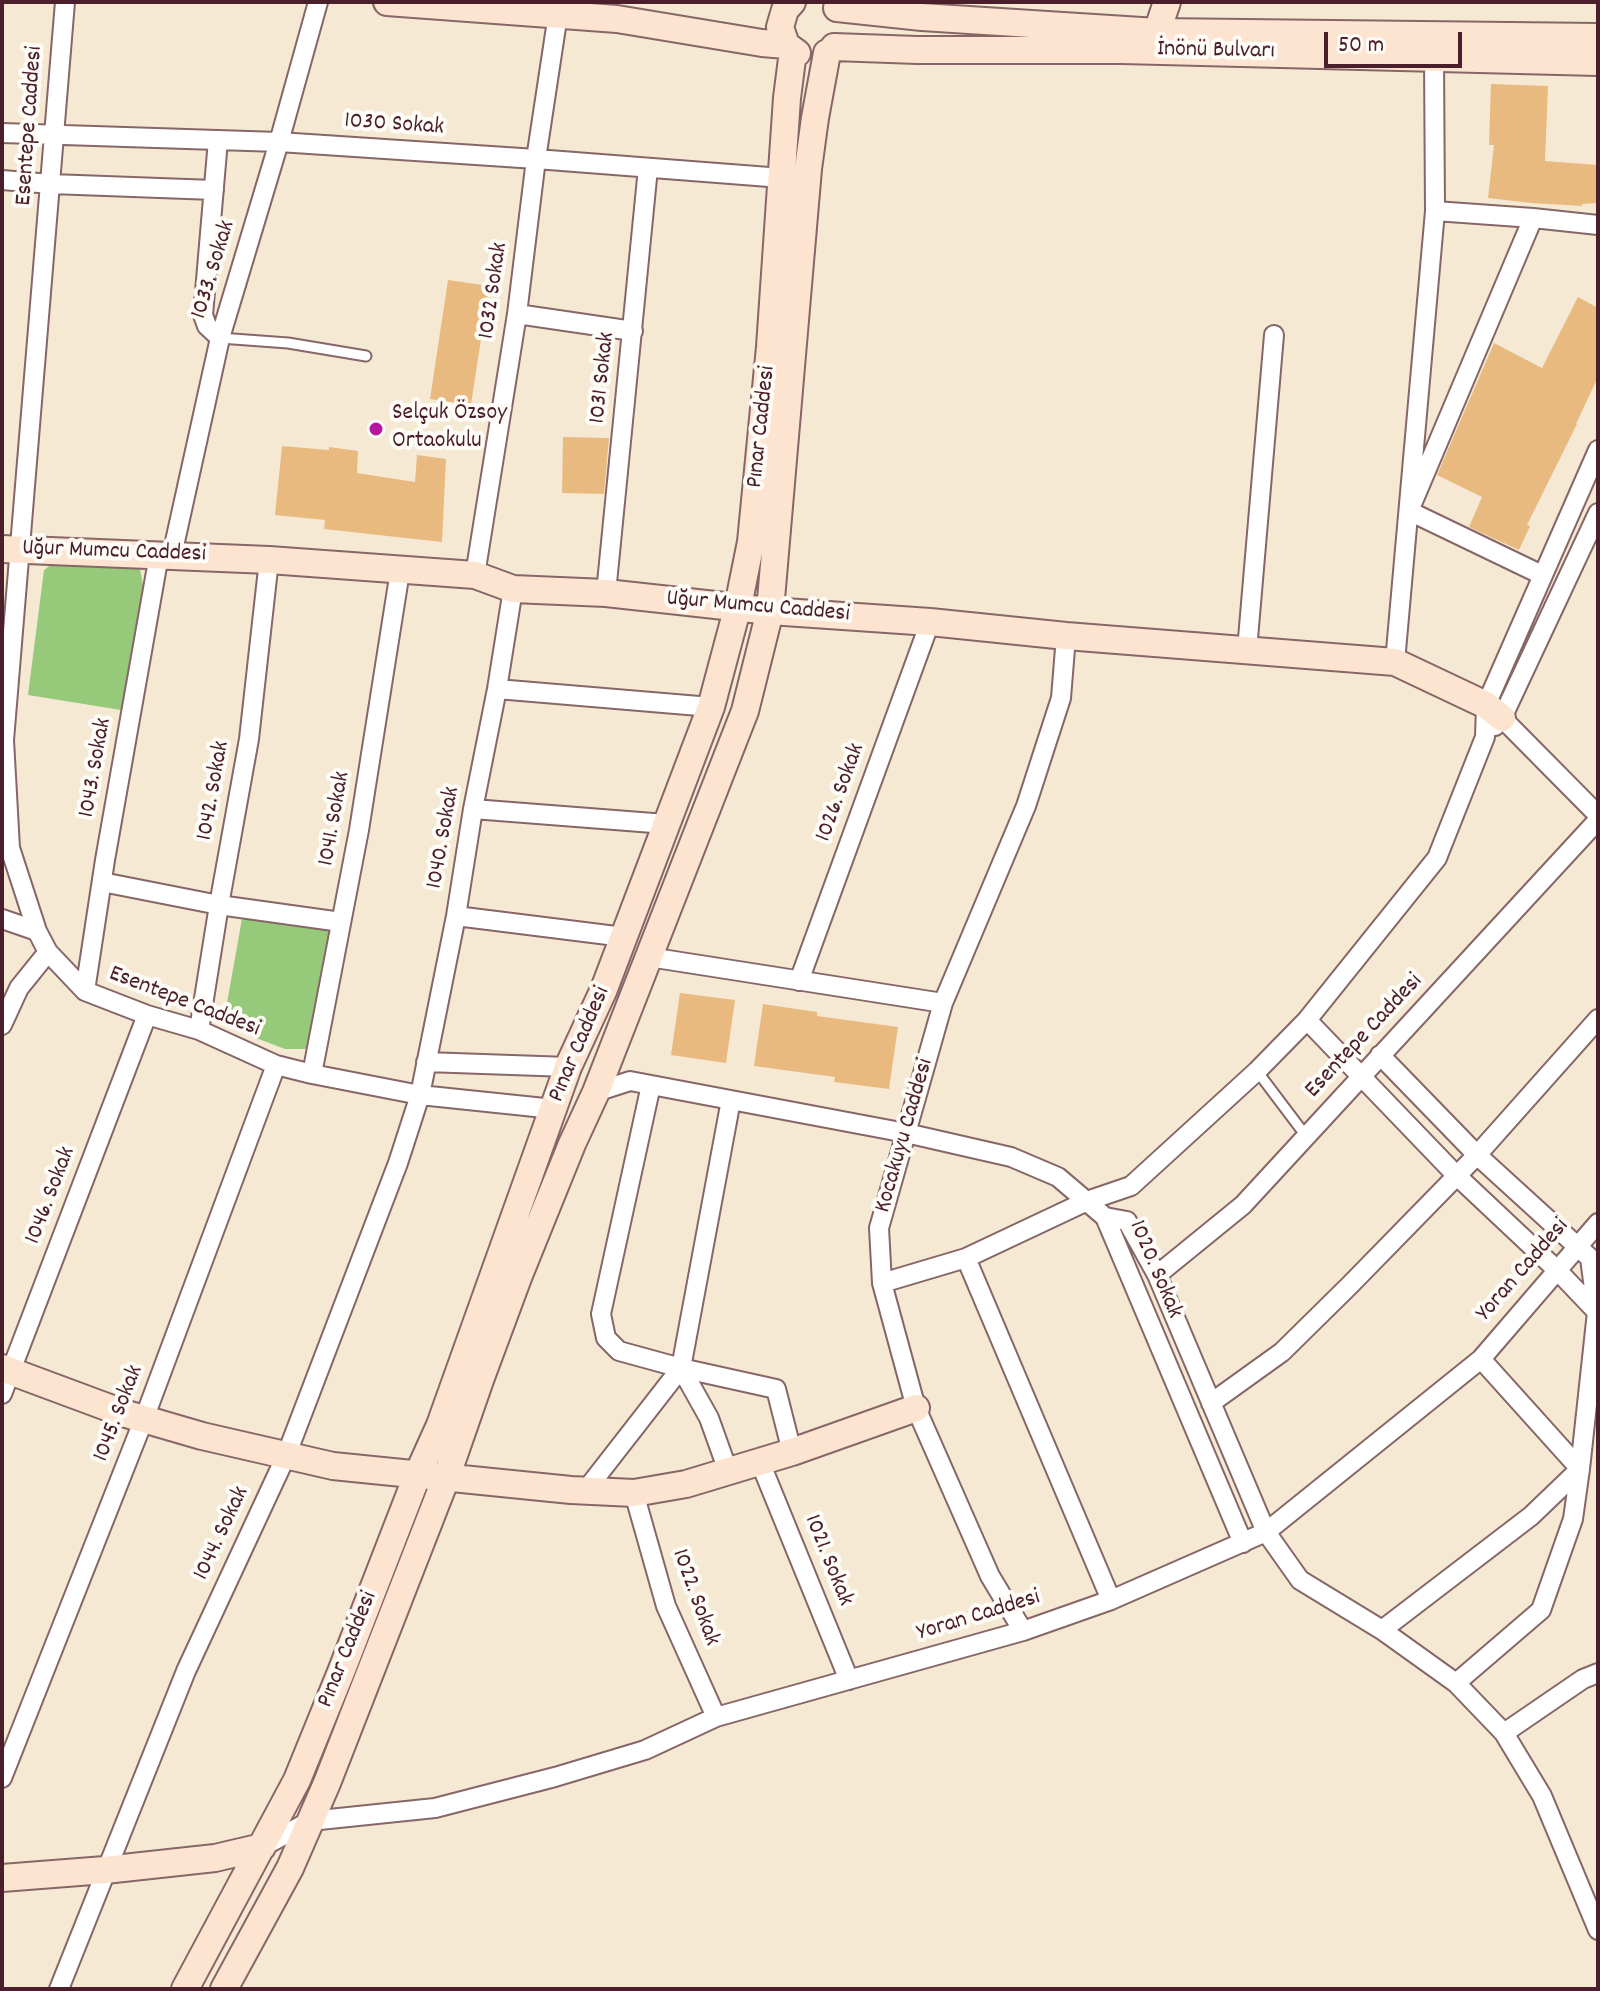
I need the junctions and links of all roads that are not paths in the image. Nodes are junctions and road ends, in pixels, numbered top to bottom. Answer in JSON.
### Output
{"nodes":[{"id":1,"x":65,"y":2,"type":"edge"},
{"id":2,"x":318,"y":2,"type":"edge"},
{"id":3,"x":387,"y":2,"type":"edge"},
{"id":4,"x":782,"y":2,"type":"edge"},
{"id":5,"x":792,"y":2,"type":"edge"},
{"id":6,"x":1167,"y":2,"type":"edge"},
{"id":7,"x":833,"y":5,"type":"edge"},
{"id":8,"x":926,"y":10,"type":"edge"},
{"id":9,"x":558,"y":14,"type":"junction"},
{"id":10,"x":1157,"y":32,"type":"junction"},
{"id":11,"x":1598,"y":37,"type":"edge"},
{"id":12,"x":790,"y":48,"type":"junction"},
{"id":13,"x":830,"y":50,"type":"junction"},
{"id":14,"x":1434,"y":57,"type":"junction"},
{"id":15,"x":1598,"y":62,"type":"edge"},
{"id":16,"x":2,"y":133,"type":"edge"},
{"id":17,"x":55,"y":135,"type":"junction"},
{"id":18,"x":218,"y":140,"type":"junction"},
{"id":19,"x":279,"y":142,"type":"junction"},
{"id":20,"x":536,"y":159,"type":"junction"},
{"id":21,"x":648,"y":168,"type":"junction"},
{"id":22,"x":782,"y":178,"type":"junction"},
{"id":23,"x":2,"y":180,"type":"edge"},
{"id":24,"x":51,"y":184,"type":"junction"},
{"id":25,"x":214,"y":190,"type":"junction"},
{"id":26,"x":1435,"y":211,"type":"junction"},
{"id":27,"x":1533,"y":218,"type":"junction"},
{"id":28,"x":1598,"y":225,"type":"edge"},
{"id":29,"x":517,"y":314,"type":"junction"},
{"id":30,"x":633,"y":331,"type":"junction"},
{"id":31,"x":1274,"y":335,"type":"dead end"},
{"id":32,"x":220,"y":338,"type":"junction"},
{"id":33,"x":366,"y":356,"type":"dead end"},
{"id":34,"x":1598,"y":450,"type":"edge"},
{"id":35,"x":1409,"y":511,"type":"junction"},
{"id":36,"x":1598,"y":513,"type":"edge"},
{"id":37,"x":12,"y":549,"type":"edge"},
{"id":38,"x":165,"y":555,"type":"junction"},
{"id":39,"x":269,"y":560,"type":"junction"},
{"id":40,"x":400,"y":571,"type":"junction"},
{"id":41,"x":475,"y":575,"type":"junction"},
{"id":42,"x":1542,"y":575,"type":"junction"},
{"id":43,"x":513,"y":589,"type":"junction"},
{"id":44,"x":606,"y":593,"type":"junction"},
{"id":45,"x":738,"y":606,"type":"junction"},
{"id":46,"x":770,"y":611,"type":"junction"},
{"id":47,"x":930,"y":622,"type":"junction"},
{"id":48,"x":1066,"y":636,"type":"junction"},
{"id":49,"x":1247,"y":650,"type":"junction"},
{"id":50,"x":1395,"y":662,"type":"junction"},
{"id":51,"x":497,"y":689,"type":"junction"},
{"id":52,"x":711,"y":707,"type":"junction"},
{"id":53,"x":1491,"y":720,"type":"junction"},
{"id":54,"x":473,"y":809,"type":"junction"},
{"id":55,"x":1598,"y":818,"type":"edge"},
{"id":56,"x":666,"y":824,"type":"junction"},
{"id":57,"x":6,"y":848,"type":"edge"},
{"id":58,"x":102,"y":882,"type":"junction"},
{"id":59,"x":219,"y":905,"type":"junction"},
{"id":60,"x":456,"y":916,"type":"junction"},
{"id":61,"x":2,"y":919,"type":"edge"},
{"id":62,"x":341,"y":922,"type":"junction"},
{"id":63,"x":37,"y":931,"type":"junction"},
{"id":64,"x":624,"y":937,"type":"junction"},
{"id":65,"x":48,"y":952,"type":"junction"},
{"id":66,"x":649,"y":957,"type":"junction"},
{"id":67,"x":799,"y":981,"type":"junction"},
{"id":68,"x":85,"y":991,"type":"junction"},
{"id":69,"x":943,"y":1003,"type":"junction"},
{"id":70,"x":147,"y":1015,"type":"junction"},
{"id":71,"x":1598,"y":1019,"type":"edge"},
{"id":72,"x":1307,"y":1020,"type":"junction"},
{"id":73,"x":2,"y":1025,"type":"edge"},
{"id":74,"x":199,"y":1030,"type":"junction"},
{"id":75,"x":1380,"y":1055,"type":"junction"},
{"id":76,"x":426,"y":1062,"type":"junction"},
{"id":77,"x":276,"y":1065,"type":"junction"},
{"id":78,"x":568,"y":1067,"type":"junction"},
{"id":79,"x":1257,"y":1071,"type":"junction"},
{"id":80,"x":312,"y":1074,"type":"junction"},
{"id":81,"x":1361,"y":1076,"type":"junction"},
{"id":82,"x":651,"y":1085,"type":"junction"},
{"id":83,"x":596,"y":1092,"type":"junction"},
{"id":84,"x":420,"y":1095,"type":"junction"},
{"id":85,"x":731,"y":1100,"type":"junction"},
{"id":86,"x":554,"y":1109,"type":"junction"},
{"id":87,"x":906,"y":1133,"type":"junction"},
{"id":88,"x":1306,"y":1136,"type":"junction"},
{"id":89,"x":1477,"y":1155,"type":"junction"},
{"id":90,"x":1456,"y":1175,"type":"junction"},
{"id":91,"x":1087,"y":1201,"type":"junction"},
{"id":92,"x":1105,"y":1217,"type":"junction"},
{"id":93,"x":1598,"y":1223,"type":"edge"},
{"id":94,"x":1588,"y":1253,"type":"edge"},
{"id":95,"x":966,"y":1258,"type":"junction"},
{"id":96,"x":1557,"y":1270,"type":"junction"},
{"id":97,"x":1157,"y":1275,"type":"junction"},
{"id":98,"x":882,"y":1283,"type":"junction"},
{"id":99,"x":1597,"y":1312,"type":"edge"},
{"id":100,"x":1481,"y":1359,"type":"junction"},
{"id":101,"x":681,"y":1368,"type":"junction"},
{"id":102,"x":5,"y":1378,"type":"edge"},
{"id":103,"x":1211,"y":1403,"type":"junction"},
{"id":104,"x":916,"y":1408,"type":"junction"},
{"id":105,"x":144,"y":1419,"type":"junction"},
{"id":106,"x":1592,"y":1428,"type":"edge"},
{"id":107,"x":792,"y":1452,"type":"junction"},
{"id":108,"x":286,"y":1456,"type":"junction"},
{"id":109,"x":760,"y":1462,"type":"junction"},
{"id":110,"x":1580,"y":1469,"type":"junction"},
{"id":111,"x":728,"y":1471,"type":"junction"},
{"id":112,"x":417,"y":1476,"type":"junction"},
{"id":113,"x":446,"y":1478,"type":"junction"},
{"id":114,"x":586,"y":1490,"type":"junction"},
{"id":115,"x":634,"y":1493,"type":"junction"},
{"id":116,"x":1266,"y":1532,"type":"junction"},
{"id":117,"x":1243,"y":1543,"type":"junction"},
{"id":118,"x":1111,"y":1600,"type":"junction"},
{"id":119,"x":1382,"y":1630,"type":"junction"},
{"id":120,"x":1023,"y":1631,"type":"junction"},
{"id":121,"x":1598,"y":1673,"type":"edge"},
{"id":122,"x":849,"y":1680,"type":"junction"},
{"id":123,"x":1456,"y":1683,"type":"junction"},
{"id":124,"x":716,"y":1717,"type":"junction"},
{"id":125,"x":1504,"y":1733,"type":"junction"},
{"id":126,"x":2,"y":1778,"type":"edge"},
{"id":127,"x":310,"y":1821,"type":"junction"},
{"id":128,"x":262,"y":1847,"type":"junction"},
{"id":129,"x":105,"y":1870,"type":"junction"},
{"id":130,"x":2,"y":1878,"type":"edge"},
{"id":131,"x":1598,"y":1930,"type":"edge"},
{"id":132,"x":59,"y":1989,"type":"edge"},
{"id":133,"x":185,"y":1989,"type":"edge"},
{"id":134,"x":224,"y":1989,"type":"edge"}],
"edges":[{"from":1,"to":17,"type":"street","name":"Esentepe Caddesi"},
{"from":2,"to":19,"type":"street","name":"1033. Sokak"},
{"from":3,"to":9,"type":"main road"},
{"from":4,"to":5,"type":"main road"},
{"from":5,"to":12,"type":"main road","name":"Pınar Caddesi"},
{"from":6,"to":10,"type":"main road"},
{"from":7,"to":8,"type":"main road","name":"İnönü Bulvarı"},
{"from":7,"to":13,"type":"main road","name":"Pınar Caddesi"},
{"from":8,"to":10,"type":"main road","name":"İnönü Bulvarı"},
{"from":9,"to":12,"type":"main road"},
{"from":9,"to":20,"type":"street","name":"1032 Sokak"},
{"from":10,"to":11,"type":"main road","name":"İnönü Bulvarı"},
{"from":12,"to":13,"type":"main road","name":"İnönü Bulvarı"},
{"from":12,"to":22,"type":"main road","name":"Pınar Caddesi"},
{"from":13,"to":14,"type":"main road","name":"İnönü Bulvarı"},
{"from":13,"to":46,"type":"main road","name":"Pınar Caddesi"},
{"from":14,"to":15,"type":"main road","name":"İnönü Bulvarı"},
{"from":14,"to":26,"type":"street"},
{"from":16,"to":17,"type":"street","name":"1030 Sokak"},
{"from":17,"to":18,"type":"street","name":"1030 Sokak"},
{"from":17,"to":24,"type":"street","name":"Esentepe Caddesi"},
{"from":18,"to":19,"type":"street","name":"1030 Sokak"},
{"from":18,"to":25,"type":"street"},
{"from":19,"to":20,"type":"street","name":"1030 Sokak"},
{"from":19,"to":32,"type":"street","name":"1033. Sokak"},
{"from":20,"to":21,"type":"street","name":"1030 Sokak"},
{"from":20,"to":29,"type":"street","name":"1032 Sokak"},
{"from":21,"to":22,"type":"street","name":"1030 Sokak"},
{"from":21,"to":30,"type":"street","name":"1031 Sokak"},
{"from":22,"to":45,"type":"main road","name":"Pınar Caddesi"},
{"from":23,"to":24,"type":"street"},
{"from":24,"to":25,"type":"street"},
{"from":24,"to":37,"type":"street","name":"Esentepe Caddesi"},
{"from":25,"to":32,"type":"street"},
{"from":26,"to":27,"type":"street"},
{"from":26,"to":35,"type":"street"},
{"from":27,"to":28,"type":"street"},
{"from":27,"to":35,"type":"street"},
{"from":29,"to":30,"type":"street"},
{"from":29,"to":41,"type":"street","name":"1032 Sokak"},
{"from":30,"to":44,"type":"street","name":"1031 Sokak"},
{"from":31,"to":49,"type":"street"},
{"from":32,"to":33,"type":"lane"},
{"from":32,"to":38,"type":"street","name":"1033. Sokak"},
{"from":34,"to":42,"type":"street"},
{"from":35,"to":42,"type":"street"},
{"from":35,"to":50,"type":"street"},
{"from":36,"to":53,"type":"street"},
{"from":37,"to":38,"type":"main road","name":"Uğur Mumcu Caddesi"},
{"from":37,"to":57,"type":"street","name":"Esentepe Caddesi"},
{"from":38,"to":39,"type":"main road","name":"Uğur Mumcu Caddesi"},
{"from":38,"to":58,"type":"street","name":"1043. Sokak"},
{"from":39,"to":40,"type":"main road","name":"Uğur Mumcu Caddesi"},
{"from":39,"to":59,"type":"street","name":"1042. Sokak"},
{"from":40,"to":41,"type":"main road","name":"Uğur Mumcu Caddesi"},
{"from":40,"to":62,"type":"street","name":"1041. Sokak"},
{"from":41,"to":43,"type":"main road","name":"Uğur Mumcu Caddesi"},
{"from":42,"to":53,"type":"street"},
{"from":43,"to":44,"type":"main road","name":"Uğur Mumcu Caddesi"},
{"from":43,"to":51,"type":"street","name":"1040. Sokak"},
{"from":44,"to":45,"type":"main road","name":"Uğur Mumcu Caddesi"},
{"from":45,"to":46,"type":"main road","name":"Uğur Mumcu Caddesi"},
{"from":45,"to":52,"type":"main road","name":"Pınar Caddesi"},
{"from":46,"to":47,"type":"main road","name":"Uğur Mumcu Caddesi"},
{"from":46,"to":66,"type":"main road","name":"Pınar Caddesi"},
{"from":47,"to":48,"type":"main road","name":"Uğur Mumcu Caddesi"},
{"from":47,"to":67,"type":"street","name":"1026. Sokak"},
{"from":48,"to":49,"type":"main road","name":"Uğur Mumcu Caddesi"},
{"from":48,"to":69,"type":"street","name":"Kocakuyu Caddesi"},
{"from":49,"to":50,"type":"main road","name":"Uğur Mumcu Caddesi"},
{"from":50,"to":53,"type":"main road","name":"Uğur Mumcu Caddesi"},
{"from":51,"to":52,"type":"street"},
{"from":51,"to":54,"type":"street","name":"1040. Sokak"},
{"from":52,"to":56,"type":"main road","name":"Pınar Caddesi"},
{"from":53,"to":55,"type":"street"},
{"from":53,"to":72,"type":"street"},
{"from":54,"to":56,"type":"street"},
{"from":54,"to":60,"type":"street","name":"1040. Sokak"},
{"from":55,"to":75,"type":"street","name":"Esentepe Caddesi"},
{"from":56,"to":64,"type":"main road","name":"Pınar Caddesi"},
{"from":57,"to":63,"type":"street","name":"Esentepe Caddesi"},
{"from":58,"to":59,"type":"street"},
{"from":58,"to":68,"type":"street","name":"1043. Sokak"},
{"from":59,"to":62,"type":"street"},
{"from":59,"to":74,"type":"street","name":"1042. Sokak"},
{"from":60,"to":64,"type":"street"},
{"from":60,"to":76,"type":"street","name":"1040. Sokak"},
{"from":61,"to":63,"type":"street"},
{"from":62,"to":80,"type":"street","name":"1041. Sokak"},
{"from":63,"to":65,"type":"street","name":"Esentepe Caddesi"},
{"from":64,"to":78,"type":"main road","name":"Pınar Caddesi"},
{"from":65,"to":68,"type":"street","name":"Esentepe Caddesi"},
{"from":65,"to":73,"type":"street"},
{"from":66,"to":67,"type":"street"},
{"from":66,"to":83,"type":"main road","name":"Pınar Caddesi"},
{"from":67,"to":69,"type":"street"},
{"from":68,"to":70,"type":"street","name":"Esentepe Caddesi"},
{"from":69,"to":87,"type":"street","name":"Kocakuyu Caddesi"},
{"from":70,"to":74,"type":"street","name":"Esentepe Caddesi"},
{"from":70,"to":102,"type":"street","name":"1046. Sokak"},
{"from":71,"to":89,"type":"street"},
{"from":72,"to":79,"type":"street"},
{"from":72,"to":81,"type":"street"},
{"from":74,"to":77,"type":"street","name":"Esentepe Caddesi"},
{"from":75,"to":81,"type":"street","name":"Esentepe Caddesi"},
{"from":75,"to":89,"type":"street"},
{"from":76,"to":78,"type":"street"},
{"from":76,"to":84,"type":"street","name":"1040. Sokak"},
{"from":77,"to":80,"type":"street","name":"Esentepe Caddesi"},
{"from":77,"to":105,"type":"street","name":"1045. Sokak"},
{"from":78,"to":83,"type":"main road"},
{"from":78,"to":86,"type":"main road","name":"Pınar Caddesi"},
{"from":79,"to":88,"type":"lane"},
{"from":79,"to":91,"type":"street"},
{"from":80,"to":84,"type":"street","name":"Esentepe Caddesi"},
{"from":81,"to":88,"type":"street","name":"Esentepe Caddesi"},
{"from":81,"to":90,"type":"street"},
{"from":82,"to":83,"type":"street"},
{"from":82,"to":85,"type":"street"},
{"from":82,"to":101,"type":"street"},
{"from":83,"to":86,"type":"main road"},
{"from":83,"to":113,"type":"main road","name":"Pınar Caddesi"},
{"from":84,"to":86,"type":"street","name":"Esentepe Caddesi"},
{"from":84,"to":108,"type":"street","name":"1044. Sokak"},
{"from":85,"to":87,"type":"street"},
{"from":85,"to":101,"type":"street"},
{"from":86,"to":112,"type":"main road","name":"Pınar Caddesi"},
{"from":87,"to":91,"type":"street"},
{"from":87,"to":98,"type":"street","name":"Kocakuyu Caddesi"},
{"from":88,"to":97,"type":"street","name":"Esentepe Caddesi"},
{"from":89,"to":90,"type":"street"},
{"from":89,"to":94,"type":"street"},
{"from":90,"to":96,"type":"street"},
{"from":90,"to":103,"type":"street"},
{"from":91,"to":92,"type":"street"},
{"from":91,"to":95,"type":"street"},
{"from":92,"to":97,"type":"street","name":"1020. Sokak"},
{"from":92,"to":117,"type":"street","name":"1020. Sokak"},
{"from":93,"to":94,"type":"street","name":"Yoran Caddesi"},
{"from":94,"to":96,"type":"street","name":"Yoran Caddesi"},
{"from":94,"to":99,"type":"street"},
{"from":95,"to":98,"type":"street"},
{"from":95,"to":118,"type":"street"},
{"from":96,"to":99,"type":"street"},
{"from":96,"to":100,"type":"street","name":"Yoran Caddesi"},
{"from":97,"to":103,"type":"street","name":"1020. Sokak"},
{"from":98,"to":104,"type":"street","name":"Kocakuyu Caddesi"},
{"from":99,"to":106,"type":"street"},
{"from":100,"to":110,"type":"street"},
{"from":100,"to":116,"type":"street","name":"Yoran Caddesi"},
{"from":101,"to":107,"type":"street"},
{"from":101,"to":111,"type":"street"},
{"from":101,"to":114,"type":"street"},
{"from":102,"to":105,"type":"main road"},
{"from":103,"to":116,"type":"street","name":"1020. Sokak"},
{"from":104,"to":107,"type":"main road"},
{"from":104,"to":120,"type":"street","name":"Kocakuyu Caddesi"},
{"from":105,"to":108,"type":"main road"},
{"from":105,"to":126,"type":"street","name":"1045. Sokak"},
{"from":106,"to":110,"type":"street"},
{"from":107,"to":109,"type":"main road"},
{"from":108,"to":112,"type":"main road"},
{"from":108,"to":129,"type":"street","name":"1044. Sokak"},
{"from":109,"to":111,"type":"main road"},
{"from":109,"to":122,"type":"street","name":"1021. Sokak"},
{"from":110,"to":119,"type":"street"},
{"from":110,"to":123,"type":"street"},
{"from":111,"to":115,"type":"main road"},
{"from":112,"to":113,"type":"main road"},
{"from":112,"to":128,"type":"main road","name":"Pınar Caddesi"},
{"from":113,"to":114,"type":"main road"},
{"from":113,"to":127,"type":"main road","name":"Pınar Caddesi"},
{"from":114,"to":115,"type":"main road"},
{"from":115,"to":124,"type":"street","name":"1022. Sokak"},
{"from":116,"to":117,"type":"street","name":"Yoran Caddesi"},
{"from":116,"to":119,"type":"street","name":"1020. Sokak"},
{"from":117,"to":118,"type":"street","name":"Yoran Caddesi"},
{"from":118,"to":120,"type":"street","name":"Yoran Caddesi"},
{"from":119,"to":123,"type":"street","name":"1020. Sokak"},
{"from":120,"to":122,"type":"street","name":"Yoran Caddesi"},
{"from":121,"to":125,"type":"street"},
{"from":122,"to":124,"type":"street","name":"Yoran Caddesi"},
{"from":123,"to":125,"type":"street","name":"1020. Sokak"},
{"from":124,"to":127,"type":"street","name":"Yoran Caddesi"},
{"from":125,"to":131,"type":"street","name":"1020. Sokak"},
{"from":127,"to":128,"type":"street","name":"Yoran Caddesi"},
{"from":127,"to":134,"type":"main road","name":"Pınar Caddesi"},
{"from":128,"to":129,"type":"main road"},
{"from":128,"to":133,"type":"main road","name":"Pınar Caddesi"},
{"from":129,"to":130,"type":"main road"},
{"from":129,"to":132,"type":"street","name":"1044. Sokak"}]}
